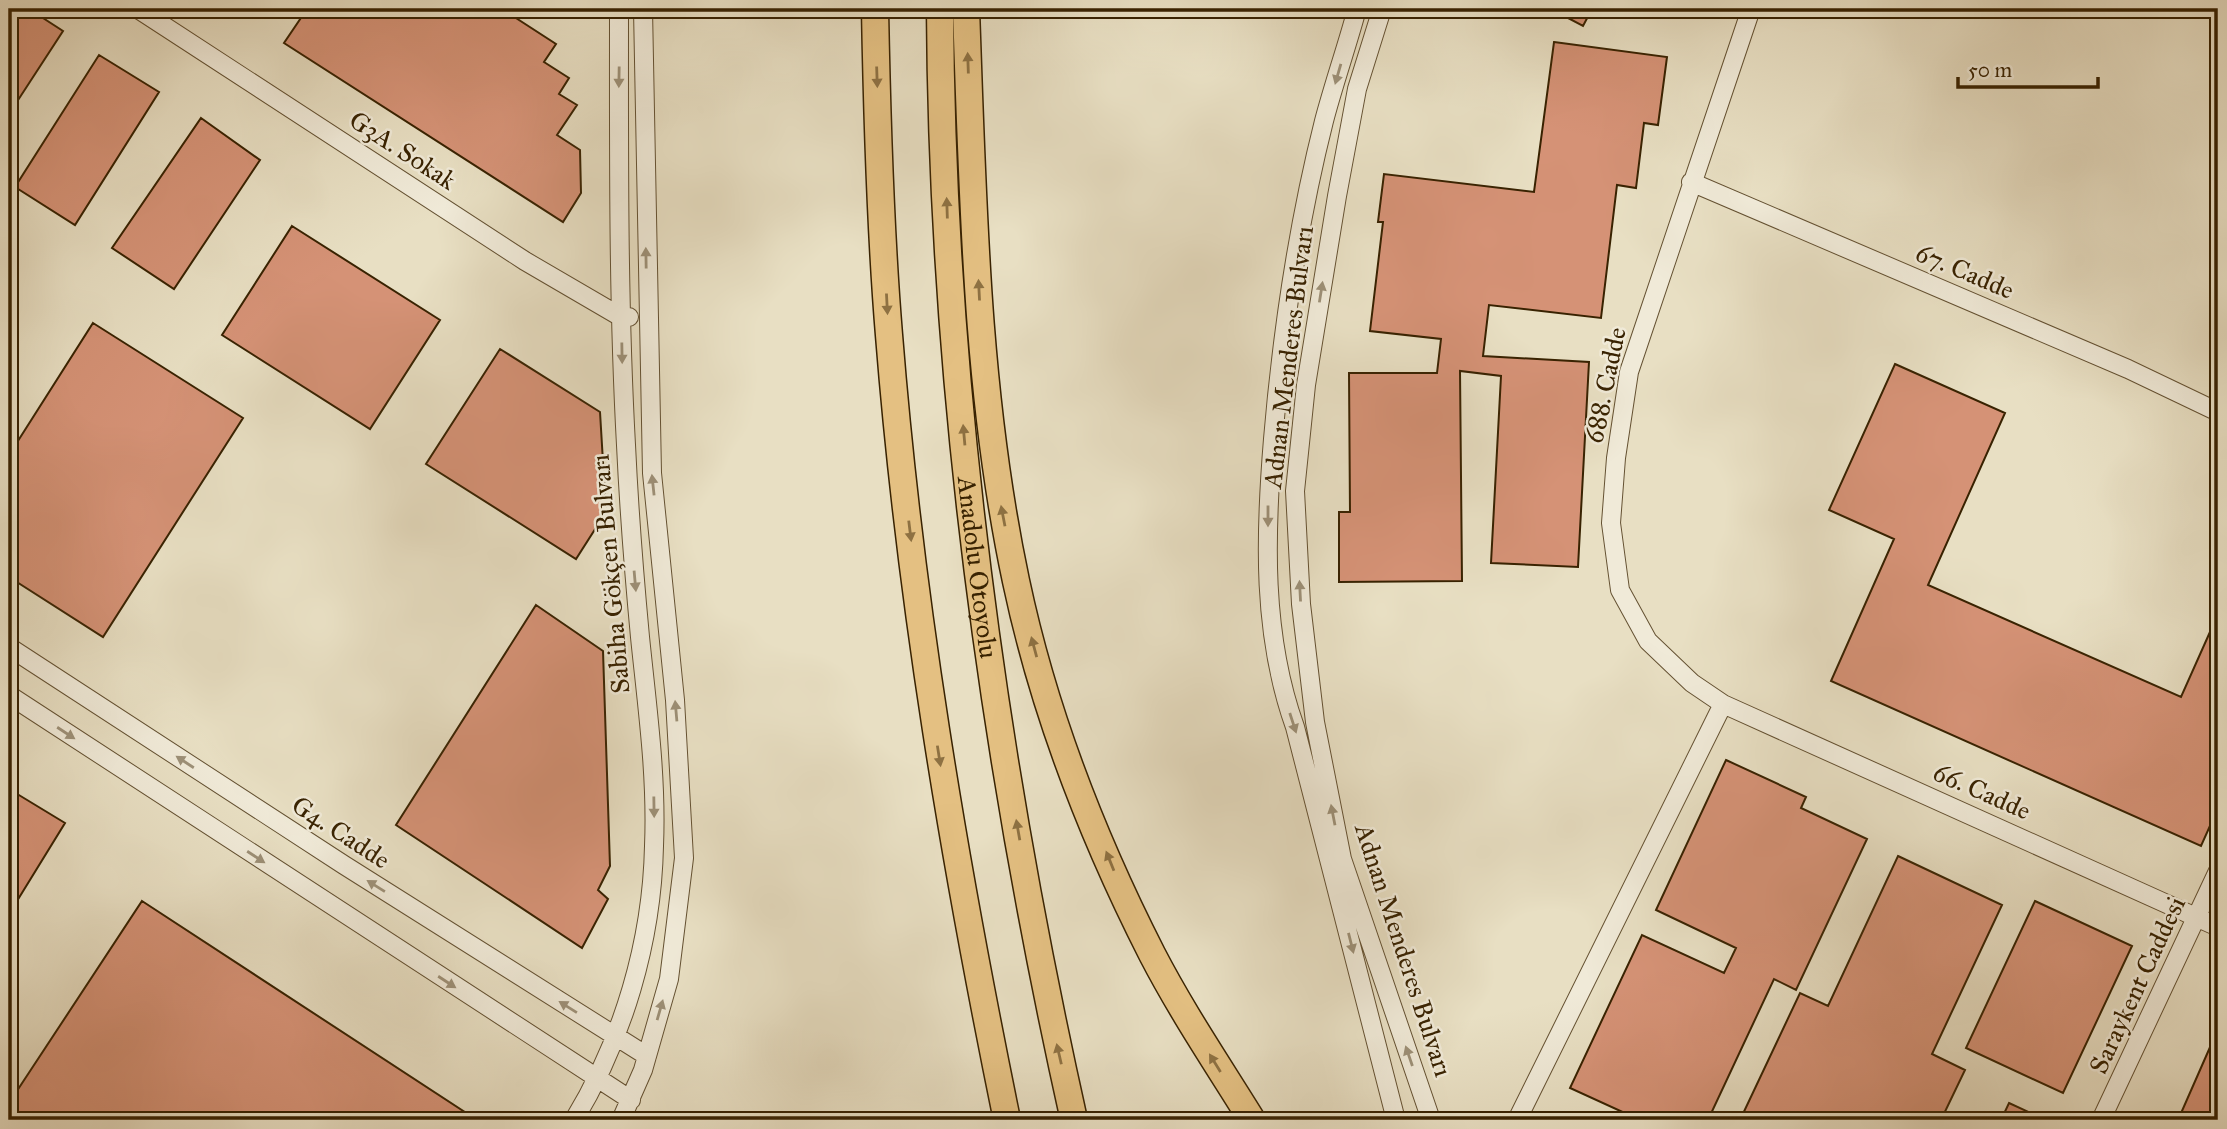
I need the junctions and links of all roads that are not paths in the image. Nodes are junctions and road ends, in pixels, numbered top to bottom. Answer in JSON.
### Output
{"nodes":[{"id":1,"x":138,"y":9,"type":"edge"},
{"id":2,"x":619,"y":9,"type":"edge"},
{"id":3,"x":643,"y":9,"type":"edge"},
{"id":4,"x":875,"y":9,"type":"edge"},
{"id":5,"x":940,"y":9,"type":"edge"},
{"id":6,"x":966,"y":9,"type":"edge"},
{"id":7,"x":1357,"y":9,"type":"edge"},
{"id":8,"x":1382,"y":9,"type":"edge"},
{"id":9,"x":1751,"y":9,"type":"edge"},
{"id":10,"x":1691,"y":182,"type":"junction"},
{"id":11,"x":621,"y":317,"type":"junction"},
{"id":12,"x":647,"y":317,"type":"junction"},
{"id":13,"x":2218,"y":411,"type":"edge"},
{"id":14,"x":9,"y":647,"type":"edge"},
{"id":15,"x":9,"y":695,"type":"edge"},
{"id":16,"x":1723,"y":704,"type":"junction"},
{"id":17,"x":2218,"y":872,"type":"edge"},
{"id":18,"x":2199,"y":918,"type":"junction"},
{"id":19,"x":2218,"y":927,"type":"edge"},
{"id":20,"x":615,"y":1037,"type":"junction"},
{"id":21,"x":647,"y":1056,"type":"junction"},
{"id":22,"x":597,"y":1080,"type":"junction"},
{"id":23,"x":631,"y":1100,"type":"junction"},
{"id":24,"x":574,"y":1120,"type":"edge"},
{"id":25,"x":621,"y":1120,"type":"edge"},
{"id":26,"x":1007,"y":1120,"type":"edge"},
{"id":27,"x":1074,"y":1120,"type":"edge"},
{"id":28,"x":1252,"y":1120,"type":"edge"},
{"id":29,"x":1396,"y":1120,"type":"edge"},
{"id":30,"x":1431,"y":1120,"type":"edge"},
{"id":31,"x":1517,"y":1120,"type":"edge"},
{"id":32,"x":2101,"y":1120,"type":"edge"}],
"edges":[{"from":1,"to":11,"type":"street","name":"G3A. Sokak"},
{"from":2,"to":11,"type":"street","name":"Sabiha Gökçen Bulvarı","one_way":true},
{"from":12,"to":3,"type":"street","name":"Sabiha Gökçen Bulvarı","one_way":true},
{"from":4,"to":26,"type":"highway","one_way":true},
{"from":27,"to":5,"type":"highway","name":"Anadolu Otoyolu","one_way":true},
{"from":28,"to":6,"type":"highway","one_way":true},
{"from":7,"to":29,"type":"street","one_way":true},
{"from":30,"to":8,"type":"street","name":"Adnan Menderes Bulvarı","one_way":true},
{"from":9,"to":10,"type":"street","name":"688. Cadde"},
{"from":10,"to":13,"type":"street","name":"67. Cadde"},
{"from":10,"to":16,"type":"street","name":"688. Cadde"},
{"from":11,"to":12,"type":"street"},
{"from":11,"to":20,"type":"street","name":"Sabiha Gökçen Bulvarı","one_way":true},
{"from":21,"to":12,"type":"street","name":"Sabiha Gökçen Bulvarı","one_way":true},
{"from":20,"to":14,"type":"street","name":"G4. Cadde","one_way":true},
{"from":15,"to":22,"type":"street","one_way":true},
{"from":16,"to":18,"type":"street","name":"66. Cadde"},
{"from":16,"to":31,"type":"street"},
{"from":17,"to":18,"type":"street","name":"Saraykent Caddesi"},
{"from":18,"to":19,"type":"street","name":"66. Cadde"},
{"from":18,"to":32,"type":"street","name":"Saraykent Caddesi"},
{"from":20,"to":21,"type":"street","name":"G4. Cadde"},
{"from":20,"to":22,"type":"street","name":"Sabiha Gökçen Bulvarı"},
{"from":21,"to":23,"type":"street","name":"Sabiha Gökçen Bulvarı"},
{"from":22,"to":23,"type":"street"},
{"from":22,"to":24,"type":"street","name":"Sabiha Gökçen Bulvarı"},
{"from":23,"to":25,"type":"street","name":"Sabiha Gökçen Bulvarı"}]}
